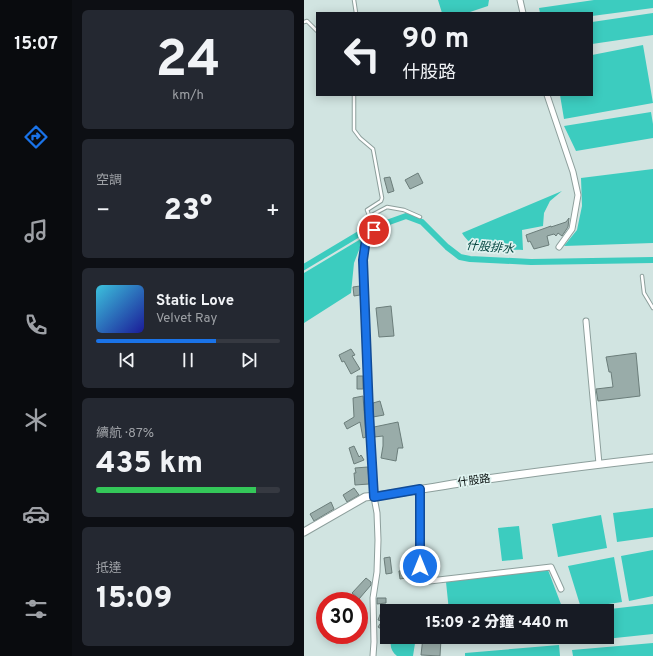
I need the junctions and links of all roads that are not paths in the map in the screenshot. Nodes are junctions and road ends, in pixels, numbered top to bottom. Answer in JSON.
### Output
{"nodes":[{"id":1,"x":354,"y":0,"type":"edge"},
{"id":2,"x":520,"y":0,"type":"edge"},
{"id":3,"x":356,"y":12,"type":"edge"},
{"id":4,"x":523,"y":12,"type":"edge"},
{"id":5,"x":304,"y":22,"type":"edge"},
{"id":6,"x":316,"y":30,"type":"edge"},
{"id":7,"x":354,"y":96,"type":"edge"},
{"id":8,"x":547,"y":96,"type":"edge"},
{"id":9,"x":420,"y":217,"type":"dead end"},
{"id":10,"x":370,"y":218,"type":"junction"},
{"id":11,"x":559,"y":247,"type":"dead end"},
{"id":12,"x":642,"y":276,"type":"dead end"},
{"id":13,"x":653,"y":308,"type":"edge"},
{"id":14,"x":586,"y":321,"type":"dead end"},
{"id":15,"x":653,"y":458,"type":"edge"},
{"id":16,"x":600,"y":464,"type":"junction"},
{"id":17,"x":420,"y":489,"type":"junction"},
{"id":18,"x":374,"y":497,"type":"junction"},
{"id":19,"x":304,"y":532,"type":"edge"},
{"id":20,"x":561,"y":589,"type":"dead end"},
{"id":21,"x":373,"y":656,"type":"edge"}],
"edges":[{"from":1,"to":3,"type":"lane"},
{"from":2,"to":4,"type":"street"},
{"from":5,"to":6,"type":"lane"},
{"from":7,"to":10,"type":"lane"},
{"from":8,"to":11,"type":"street"},
{"from":9,"to":10,"type":"lane"},
{"from":10,"to":18,"type":"street"},
{"from":12,"to":13,"type":"lane"},
{"from":14,"to":16,"type":"street"},
{"from":15,"to":16,"type":"street","name":"什股路"},
{"from":16,"to":17,"type":"street","name":"什股路"},
{"from":17,"to":18,"type":"street","name":"什股路"},
{"from":17,"to":20,"type":"street"},
{"from":18,"to":19,"type":"street","name":"什股路"},
{"from":18,"to":21,"type":"street"}]}
